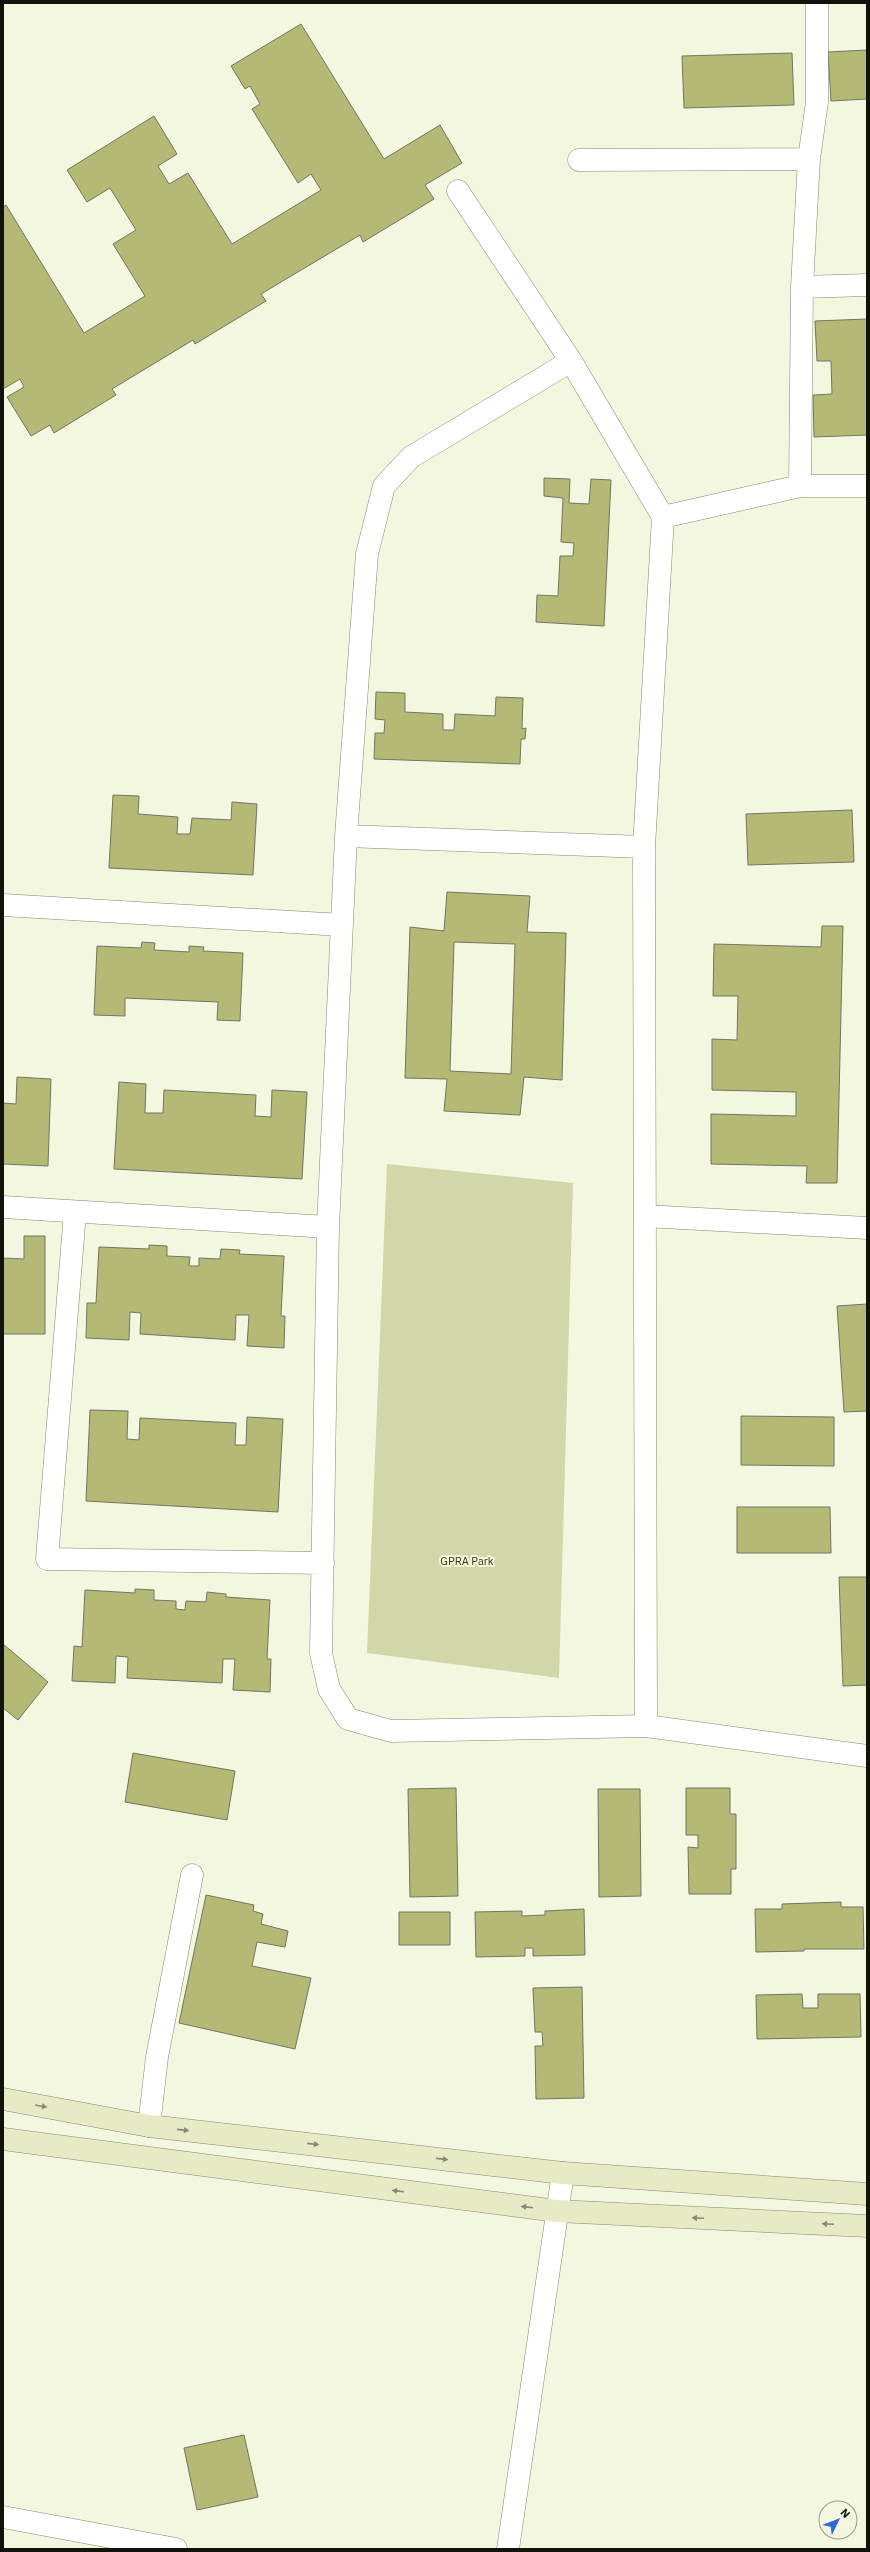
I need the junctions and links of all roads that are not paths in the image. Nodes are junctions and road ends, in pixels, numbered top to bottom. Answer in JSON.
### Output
{"nodes":[{"id":1,"x":817,"y":3,"type":"edge"},
{"id":2,"x":809,"y":159,"type":"junction"},
{"id":3,"x":579,"y":160,"type":"dead end"},
{"id":4,"x":458,"y":191,"type":"dead end"},
{"id":5,"x":867,"y":285,"type":"edge"},
{"id":6,"x":802,"y":288,"type":"junction"},
{"id":7,"x":571,"y":361,"type":"junction"},
{"id":8,"x":800,"y":486,"type":"junction"},
{"id":9,"x":867,"y":486,"type":"edge"},
{"id":10,"x":663,"y":517,"type":"junction"},
{"id":11,"x":346,"y":836,"type":"junction"},
{"id":12,"x":644,"y":847,"type":"junction"},
{"id":13,"x":3,"y":905,"type":"edge"},
{"id":14,"x":342,"y":926,"type":"junction"},
{"id":15,"x":3,"y":1207,"type":"edge"},
{"id":16,"x":75,"y":1212,"type":"junction"},
{"id":17,"x":645,"y":1216,"type":"junction"},
{"id":18,"x":328,"y":1227,"type":"junction"},
{"id":19,"x":867,"y":1228,"type":"edge"},
{"id":20,"x":323,"y":1563,"type":"junction"},
{"id":21,"x":646,"y":1726,"type":"junction"},
{"id":22,"x":867,"y":1756,"type":"edge"},
{"id":23,"x":192,"y":1875,"type":"dead end"},
{"id":24,"x":3,"y":2100,"type":"edge"},
{"id":25,"x":149,"y":2126,"type":"junction"},
{"id":26,"x":3,"y":2139,"type":"edge"},
{"id":27,"x":563,"y":2173,"type":"junction"},
{"id":28,"x":867,"y":2194,"type":"edge"},
{"id":29,"x":557,"y":2211,"type":"junction"},
{"id":30,"x":867,"y":2226,"type":"edge"},
{"id":31,"x":3,"y":2517,"type":"edge"},
{"id":32,"x":176,"y":2549,"type":"edge"},
{"id":33,"x":508,"y":2549,"type":"edge"}],
"edges":[{"from":1,"to":2,"type":"street"},
{"from":2,"to":3,"type":"street"},
{"from":2,"to":6,"type":"street"},
{"from":4,"to":7,"type":"street"},
{"from":5,"to":6,"type":"street"},
{"from":6,"to":8,"type":"street"},
{"from":7,"to":10,"type":"street"},
{"from":7,"to":11,"type":"street"},
{"from":8,"to":9,"type":"street"},
{"from":8,"to":10,"type":"street"},
{"from":10,"to":12,"type":"street"},
{"from":11,"to":12,"type":"street"},
{"from":11,"to":14,"type":"street"},
{"from":12,"to":17,"type":"street"},
{"from":13,"to":14,"type":"street"},
{"from":14,"to":18,"type":"street"},
{"from":15,"to":16,"type":"street"},
{"from":16,"to":18,"type":"street"},
{"from":16,"to":20,"type":"street"},
{"from":17,"to":19,"type":"street"},
{"from":17,"to":21,"type":"street"},
{"from":18,"to":20,"type":"street"},
{"from":20,"to":21,"type":"street"},
{"from":21,"to":22,"type":"street"},
{"from":23,"to":25,"type":"street"},
{"from":24,"to":25,"type":"street","one_way":true},
{"from":25,"to":27,"type":"street","one_way":true},
{"from":29,"to":26,"type":"street","one_way":true},
{"from":27,"to":28,"type":"street"},
{"from":27,"to":29,"type":"street"},
{"from":30,"to":29,"type":"street","one_way":true},
{"from":29,"to":33,"type":"street"},
{"from":31,"to":32,"type":"street"}]}
